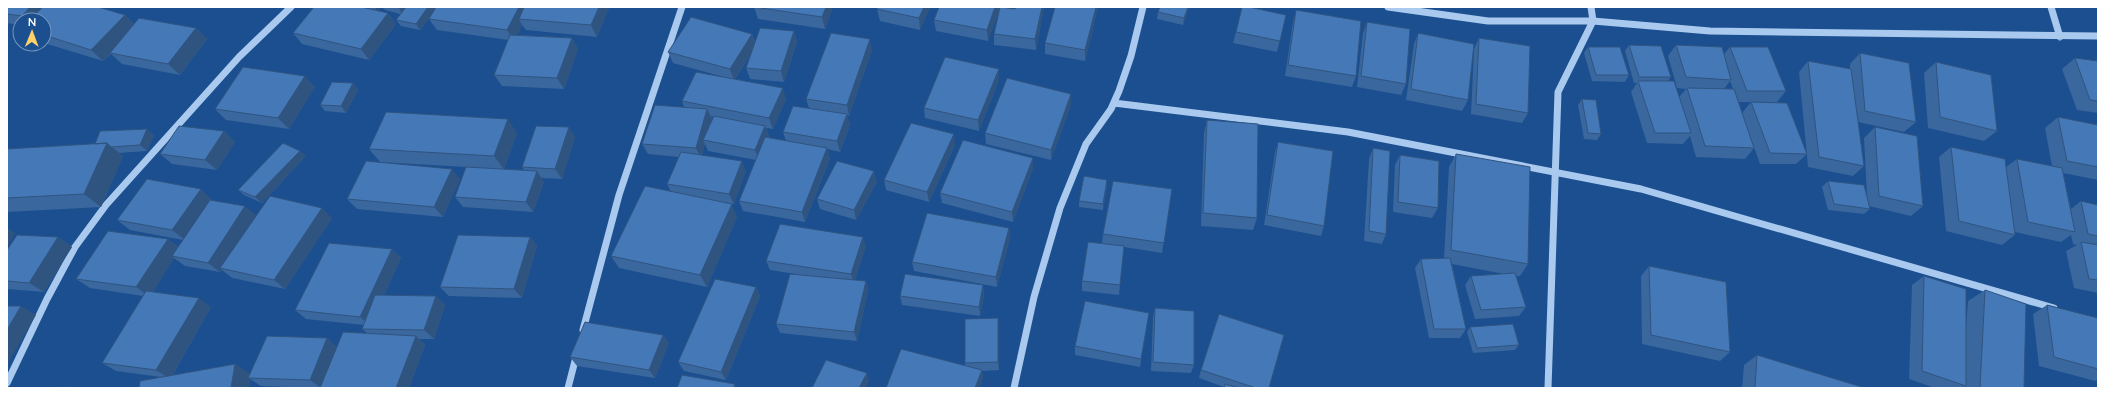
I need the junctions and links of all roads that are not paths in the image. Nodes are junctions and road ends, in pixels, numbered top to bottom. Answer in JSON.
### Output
{"nodes":[{"id":1,"x":291,"y":7,"type":"edge"},
{"id":2,"x":682,"y":7,"type":"edge"},
{"id":3,"x":1143,"y":7,"type":"edge"},
{"id":4,"x":1388,"y":7,"type":"edge"},
{"id":5,"x":1591,"y":7,"type":"edge"},
{"id":6,"x":2051,"y":7,"type":"edge"},
{"id":7,"x":1593,"y":21,"type":"junction"},
{"id":8,"x":2098,"y":36,"type":"edge"},
{"id":9,"x":2060,"y":37,"type":"junction"},
{"id":10,"x":1114,"y":103,"type":"junction"},
{"id":11,"x":1557,"y":173,"type":"junction"},
{"id":12,"x":2060,"y":310,"type":"edge"},
{"id":13,"x":582,"y":334,"type":"edge"},
{"id":14,"x":580,"y":342,"type":"edge"},
{"id":15,"x":7,"y":383,"type":"edge"},
{"id":16,"x":568,"y":388,"type":"edge"},
{"id":17,"x":1014,"y":388,"type":"edge"},
{"id":18,"x":1548,"y":388,"type":"edge"}],
"edges":[{"from":1,"to":15,"type":"street"},
{"from":2,"to":13,"type":"street"},
{"from":3,"to":10,"type":"street"},
{"from":4,"to":7,"type":"street"},
{"from":5,"to":7,"type":"street"},
{"from":6,"to":9,"type":"street"},
{"from":7,"to":9,"type":"street"},
{"from":7,"to":11,"type":"street"},
{"from":8,"to":9,"type":"street"},
{"from":10,"to":11,"type":"street"},
{"from":10,"to":17,"type":"street"},
{"from":11,"to":12,"type":"street"},
{"from":11,"to":18,"type":"street"},
{"from":14,"to":16,"type":"street"}]}
